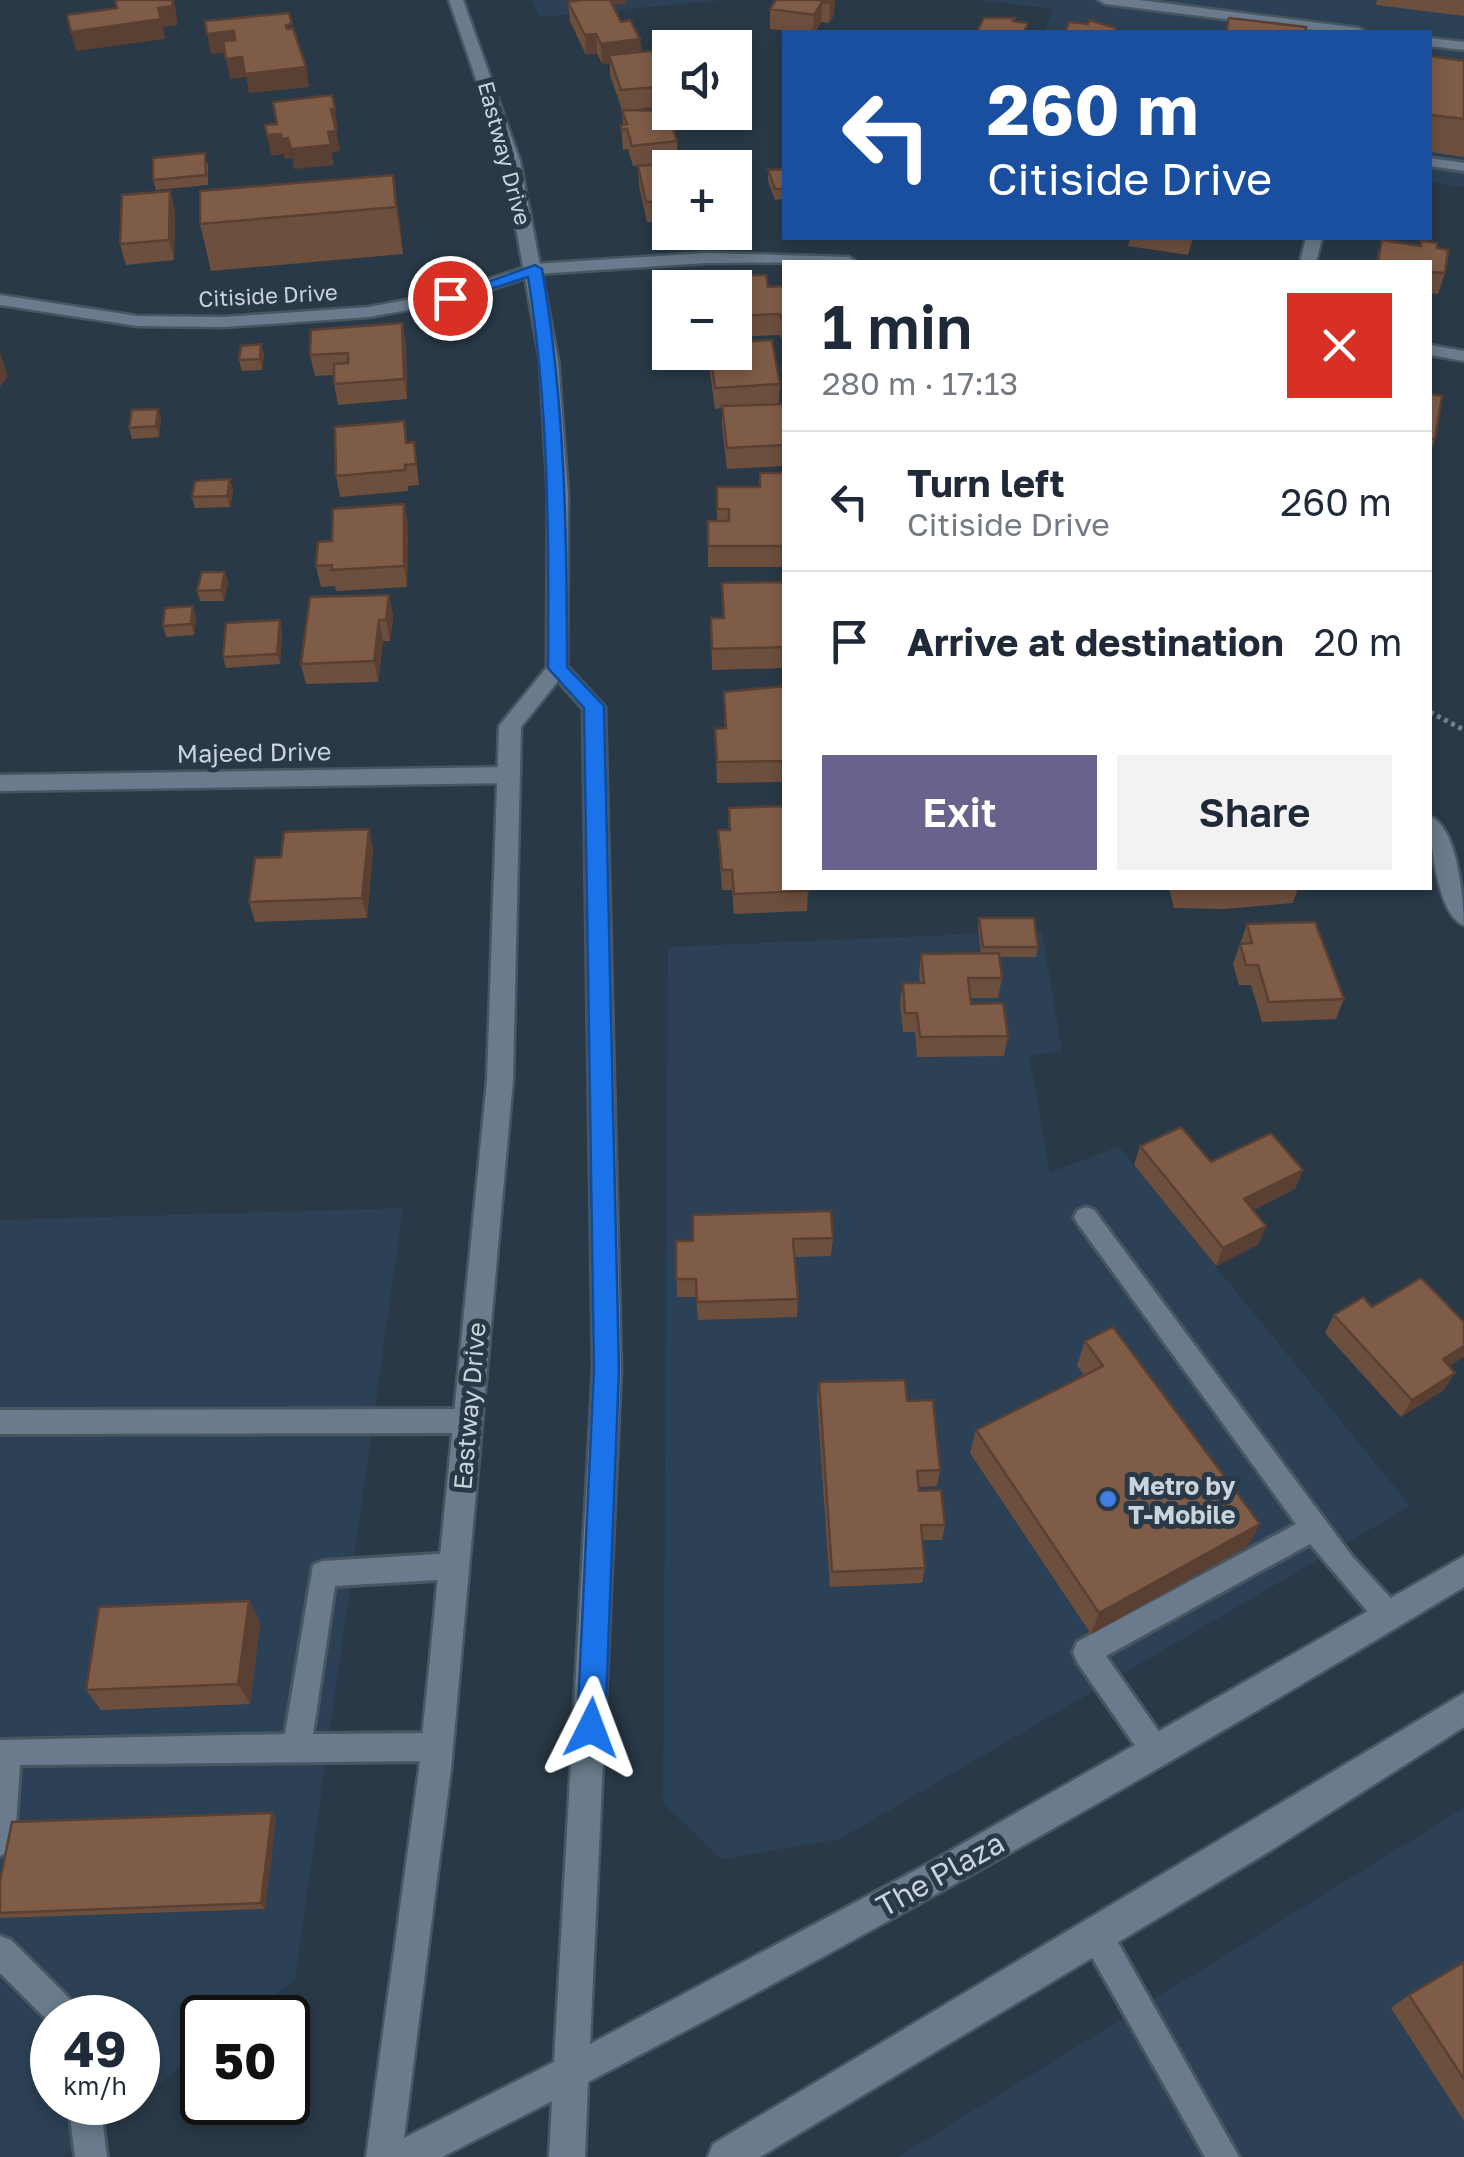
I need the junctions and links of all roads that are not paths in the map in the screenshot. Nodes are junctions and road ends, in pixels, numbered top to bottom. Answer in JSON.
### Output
{"nodes":[{"id":1,"x":456,"y":0,"type":"edge"},
{"id":2,"x":1104,"y":0,"type":"edge"},
{"id":3,"x":1342,"y":30,"type":"edge"},
{"id":4,"x":1432,"y":42,"type":"edge"},
{"id":5,"x":1464,"y":46,"type":"edge"},
{"id":6,"x":1432,"y":162,"type":"edge"},
{"id":7,"x":1464,"y":167,"type":"edge"},
{"id":8,"x":782,"y":260,"type":"edge"},
{"id":9,"x":535,"y":269,"type":"junction"},
{"id":10,"x":0,"y":300,"type":"edge"},
{"id":11,"x":1432,"y":350,"type":"edge"},
{"id":12,"x":1464,"y":356,"type":"edge"},
{"id":13,"x":557,"y":668,"type":"junction"},
{"id":14,"x":509,"y":776,"type":"junction"},
{"id":15,"x":0,"y":783,"type":"edge"},
{"id":16,"x":1432,"y":830,"type":"edge"},
{"id":17,"x":1464,"y":916,"type":"edge"},
{"id":18,"x":1086,"y":1217,"type":"dead end"},
{"id":19,"x":468,"y":1421,"type":"junction"},
{"id":20,"x":0,"y":1422,"type":"edge"},
{"id":21,"x":1314,"y":1527,"type":"junction"},
{"id":22,"x":454,"y":1566,"type":"junction"},
{"id":23,"x":1464,"y":1570,"type":"edge"},
{"id":24,"x":1389,"y":1616,"type":"junction"},
{"id":25,"x":1464,"y":1709,"type":"edge"},
{"id":26,"x":437,"y":1747,"type":"junction"},
{"id":27,"x":298,"y":1748,"type":"junction"},
{"id":28,"x":1157,"y":1754,"type":"junction"},
{"id":29,"x":0,"y":1840,"type":"edge"},
{"id":30,"x":1096,"y":1934,"type":"junction"},
{"id":31,"x":0,"y":1951,"type":"edge"},
{"id":32,"x":44,"y":1995,"type":"edge"},
{"id":33,"x":574,"y":2074,"type":"junction"},
{"id":34,"x":87,"y":2125,"type":"edge"},
{"id":35,"x":759,"y":2148,"type":"edge"},
{"id":36,"x":91,"y":2157,"type":"edge"},
{"id":37,"x":384,"y":2157,"type":"edge"},
{"id":38,"x":404,"y":2157,"type":"edge"},
{"id":39,"x":568,"y":2157,"type":"edge"},
{"id":40,"x":726,"y":2157,"type":"edge"},
{"id":41,"x":1223,"y":2157,"type":"edge"}],
"edges":[{"from":1,"to":9,"type":"main road","name":"Eastway Drive"},
{"from":2,"to":3,"type":"main road"},
{"from":4,"to":5,"type":"main road"},
{"from":6,"to":7,"type":"lane"},
{"from":8,"to":9,"type":"main road","name":"Citiside Drive"},
{"from":9,"to":10,"type":"main road","name":"Citiside Drive"},
{"from":9,"to":13,"type":"main road","name":"Eastway Drive"},
{"from":11,"to":12,"type":"main road"},
{"from":13,"to":14,"type":"main road","name":"Eastway Drive"},
{"from":13,"to":33,"type":"main road"},
{"from":14,"to":15,"type":"main road","name":"Majeed Drive"},
{"from":14,"to":19,"type":"main road","name":"Eastway Drive"},
{"from":16,"to":17,"type":"main road"},
{"from":18,"to":21,"type":"lane"},
{"from":19,"to":20,"type":"lane"},
{"from":19,"to":22,"type":"main road","name":"Eastway Drive"},
{"from":21,"to":24,"type":"lane"},
{"from":21,"to":28,"type":"lane"},
{"from":22,"to":26,"type":"main road","name":"Eastway Drive"},
{"from":22,"to":27,"type":"lane"},
{"from":23,"to":24,"type":"main road","name":"The Plaza"},
{"from":24,"to":28,"type":"main road","name":"The Plaza"},
{"from":25,"to":30,"type":"main road"},
{"from":26,"to":27,"type":"lane"},
{"from":26,"to":37,"type":"main road","name":"Eastway Drive"},
{"from":27,"to":29,"type":"lane"},
{"from":28,"to":33,"type":"main road","name":"The Plaza"},
{"from":30,"to":35,"type":"main road"},
{"from":30,"to":41,"type":"lane"},
{"from":31,"to":32,"type":"lane"},
{"from":33,"to":38,"type":"main road","name":"The Plaza"},
{"from":33,"to":39,"type":"main road"},
{"from":34,"to":36,"type":"lane"},
{"from":35,"to":40,"type":"main road"}]}
